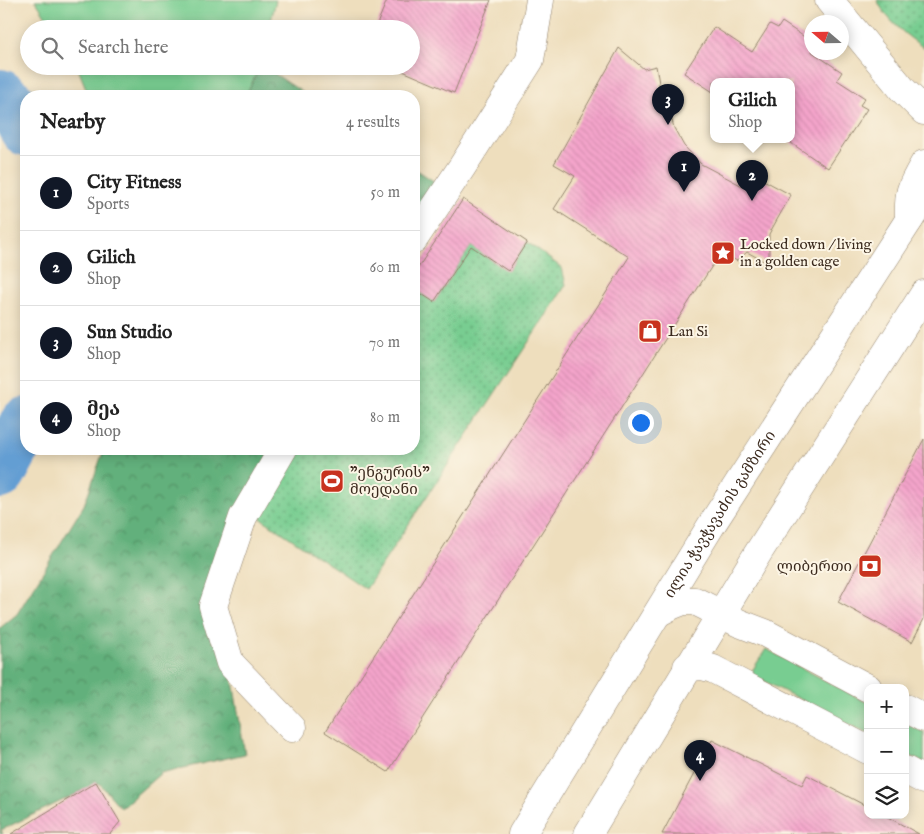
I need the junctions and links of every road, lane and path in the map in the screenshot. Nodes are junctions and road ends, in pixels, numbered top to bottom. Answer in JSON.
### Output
{"nodes":[{"id":1,"x":540,"y":0,"type":"edge"},
{"id":2,"x":829,"y":0,"type":"edge"},
{"id":3,"x":924,"y":111,"type":"edge"},
{"id":4,"x":924,"y":164,"type":"edge"},
{"id":5,"x":924,"y":197,"type":"edge"},
{"id":6,"x":909,"y":220,"type":"junction"},
{"id":7,"x":420,"y":230,"type":"edge"},
{"id":8,"x":924,"y":294,"type":"edge"},
{"id":9,"x":279,"y":455,"type":"edge"},
{"id":10,"x":658,"y":613,"type":"junction"},
{"id":11,"x":722,"y":613,"type":"junction"},
{"id":12,"x":687,"y":667,"type":"junction"},
{"id":13,"x":864,"y":686,"type":"edge"},
{"id":14,"x":909,"y":710,"type":"edge"},
{"id":15,"x":924,"y":718,"type":"edge"},
{"id":16,"x":292,"y":728,"type":"dead end"},
{"id":17,"x":864,"y":748,"type":"edge"},
{"id":18,"x":909,"y":772,"type":"edge"},
{"id":19,"x":924,"y":780,"type":"edge"},
{"id":20,"x":522,"y":834,"type":"edge"},
{"id":21,"x":588,"y":834,"type":"edge"}],
"edges":[{"from":1,"to":7,"type":"main road"},
{"from":2,"to":3,"type":"main road"},
{"from":4,"to":6,"type":"main road"},
{"from":5,"to":6,"type":"main road","name":"ილია ჭავჭავაძის გამზირი"},
{"from":6,"to":10,"type":"main road","name":"ილია ჭავჭავაძის გამზირი"},
{"from":8,"to":11,"type":"main road"},
{"from":9,"to":16,"type":"main road"},
{"from":10,"to":11,"type":"main road"},
{"from":10,"to":20,"type":"main road","name":"ილია ჭავჭავაძის გამზირი"},
{"from":11,"to":12,"type":"main road"},
{"from":11,"to":13,"type":"main road"},
{"from":12,"to":17,"type":"main road"},
{"from":12,"to":21,"type":"main road"},
{"from":14,"to":15,"type":"main road"},
{"from":18,"to":19,"type":"main road"}]}
